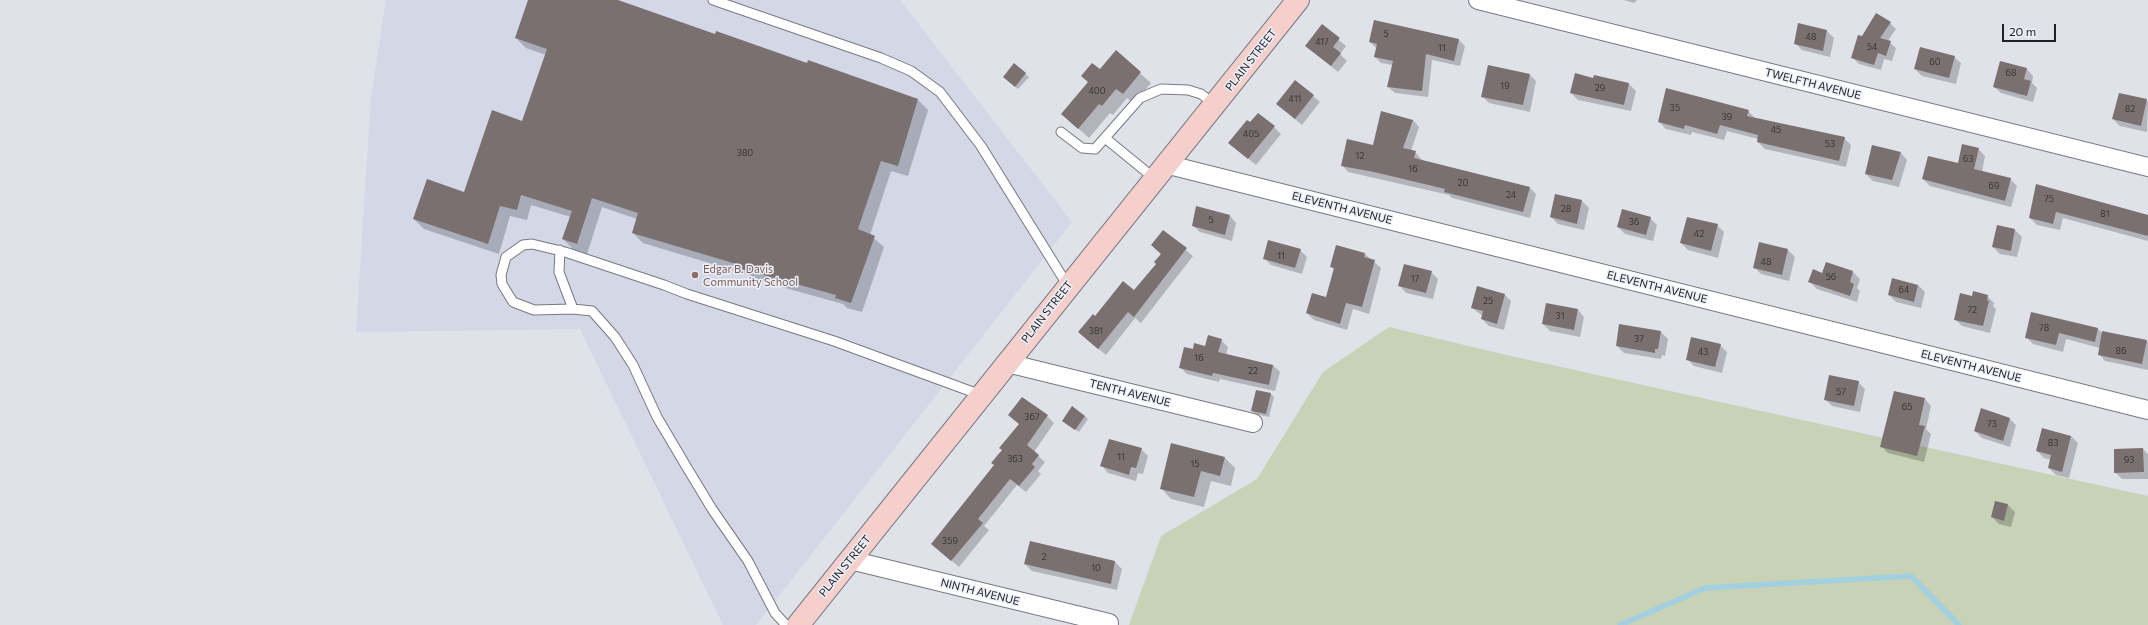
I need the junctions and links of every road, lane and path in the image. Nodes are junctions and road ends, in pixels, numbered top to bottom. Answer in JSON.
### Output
{"nodes":[{"id":1,"x":713,"y":0,"type":"edge"},
{"id":2,"x":1298,"y":0,"type":"edge"},
{"id":3,"x":1478,"y":0,"type":"edge"},
{"id":4,"x":1215,"y":104,"type":"junction"},
{"id":5,"x":1061,"y":132,"type":"dead end"},
{"id":6,"x":1105,"y":138,"type":"junction"},
{"id":7,"x":2148,"y":167,"type":"edge"},
{"id":8,"x":1160,"y":171,"type":"junction"},
{"id":9,"x":560,"y":250,"type":"junction"},
{"id":10,"x":1068,"y":286,"type":"junction"},
{"id":11,"x":574,"y":309,"type":"junction"},
{"id":12,"x":1007,"y":363,"type":"junction"},
{"id":13,"x":981,"y":395,"type":"junction"},
{"id":14,"x":2148,"y":410,"type":"edge"},
{"id":15,"x":1253,"y":423,"type":"dead end"},
{"id":16,"x":850,"y":560,"type":"junction"},
{"id":17,"x":1109,"y":624,"type":"dead end"},
{"id":18,"x":786,"y":625,"type":"edge"},
{"id":19,"x":798,"y":625,"type":"edge"}],
"edges":[{"from":1,"to":10,"type":"lane"},
{"from":2,"to":4,"type":"main road","name":"PLAIN STREET"},
{"from":3,"to":7,"type":"street","name":"TWELFTH AVENUE"},
{"from":4,"to":6,"type":"lane"},
{"from":4,"to":8,"type":"main road","name":"PLAIN STREET"},
{"from":5,"to":6,"type":"lane"},
{"from":6,"to":8,"type":"lane"},
{"from":8,"to":10,"type":"main road","name":"PLAIN STREET"},
{"from":8,"to":14,"type":"street","name":"ELEVENTH AVENUE"},
{"from":9,"to":11,"type":"lane"},
{"from":9,"to":11,"type":"lane"},
{"from":9,"to":13,"type":"lane"},
{"from":10,"to":12,"type":"main road","name":"PLAIN STREET"},
{"from":11,"to":18,"type":"lane"},
{"from":12,"to":13,"type":"main road","name":"PLAIN STREET"},
{"from":12,"to":15,"type":"street","name":"TENTH AVENUE"},
{"from":13,"to":16,"type":"main road","name":"PLAIN STREET"},
{"from":16,"to":17,"type":"street","name":"NINTH AVENUE"},
{"from":16,"to":19,"type":"main road","name":"PLAIN STREET"}]}
